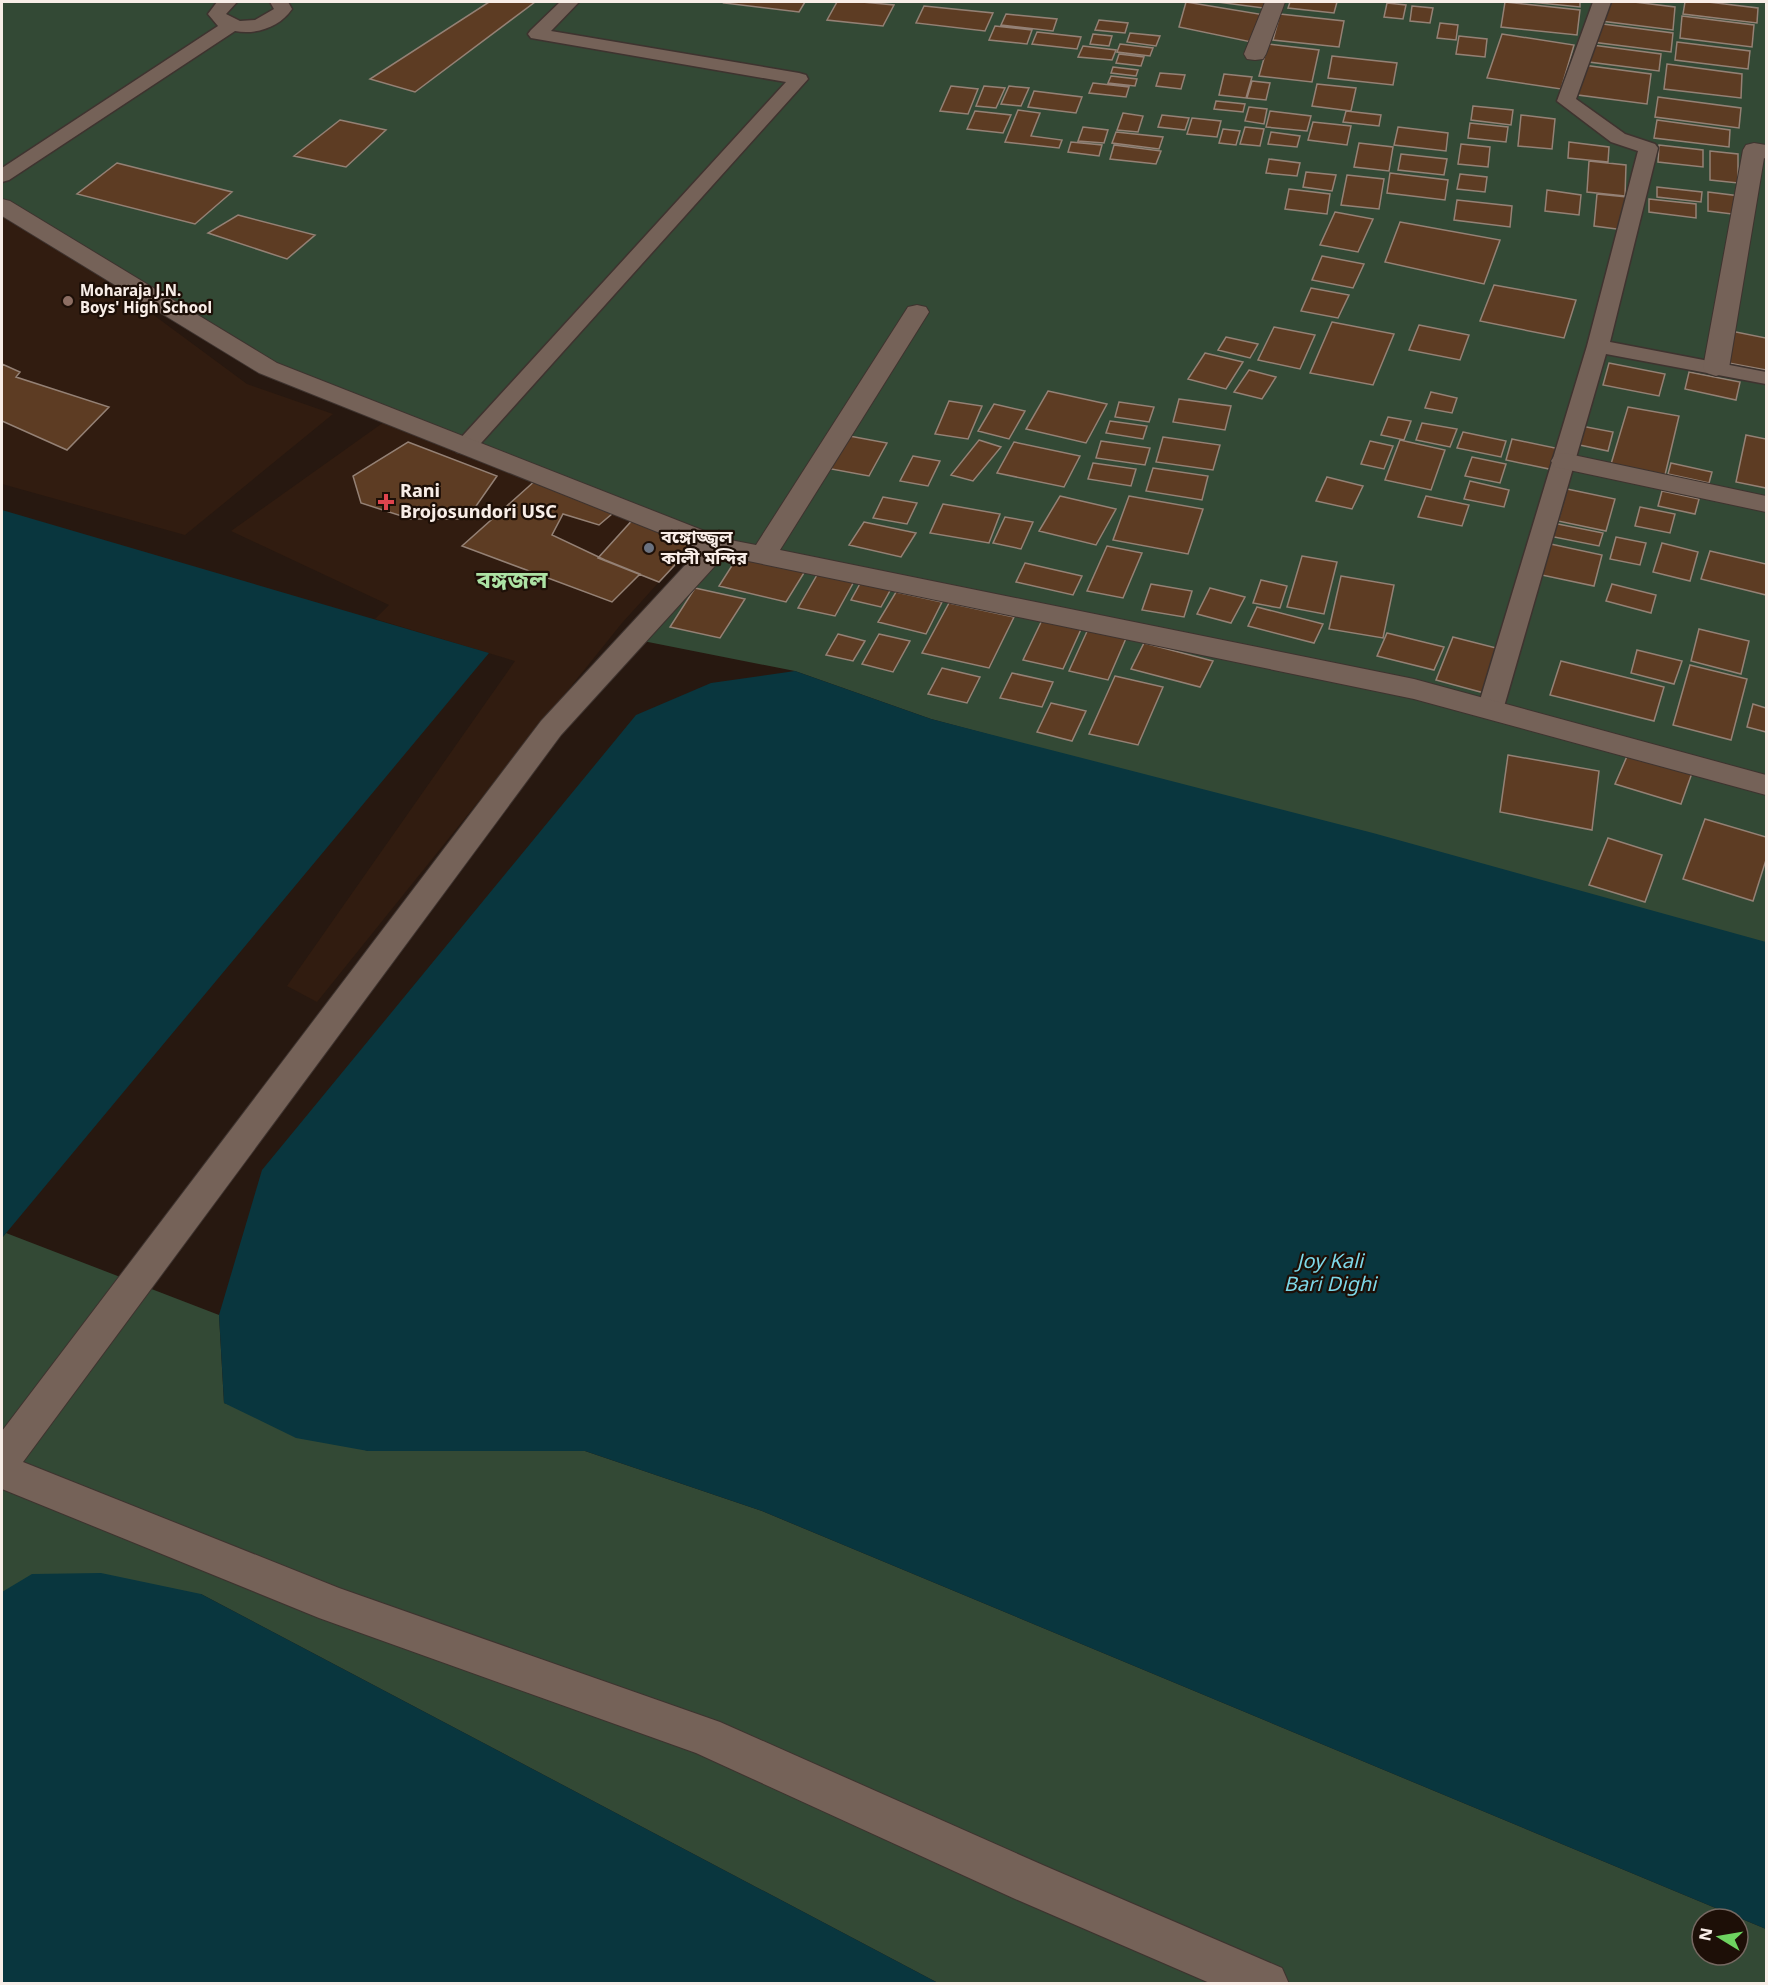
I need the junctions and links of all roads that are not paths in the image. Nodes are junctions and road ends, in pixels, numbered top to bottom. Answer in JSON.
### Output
{"nodes":[{"id":1,"x":228,"y":2,"type":"edge"},
{"id":2,"x":279,"y":2,"type":"edge"},
{"id":3,"x":570,"y":2,"type":"edge"},
{"id":4,"x":1275,"y":2,"type":"edge"},
{"id":5,"x":1602,"y":2,"type":"edge"},
{"id":6,"x":232,"y":25,"type":"junction"},
{"id":7,"x":1255,"y":54,"type":"dead end"},
{"id":8,"x":1767,"y":152,"type":"edge"},
{"id":9,"x":2,"y":177,"type":"edge"},
{"id":10,"x":2,"y":206,"type":"edge"},
{"id":11,"x":917,"y":312,"type":"dead end"},
{"id":12,"x":1598,"y":346,"type":"junction"},
{"id":13,"x":1716,"y":368,"type":"junction"},
{"id":14,"x":1767,"y":378,"type":"edge"},
{"id":15,"x":465,"y":447,"type":"junction"},
{"id":16,"x":1564,"y":461,"type":"junction"},
{"id":17,"x":1767,"y":504,"type":"edge"},
{"id":18,"x":717,"y":546,"type":"junction"},
{"id":19,"x":763,"y":556,"type":"junction"},
{"id":20,"x":1490,"y":710,"type":"junction"},
{"id":21,"x":1767,"y":784,"type":"edge"},
{"id":22,"x":2,"y":1460,"type":"edge"},
{"id":23,"x":2,"y":1471,"type":"edge"},
{"id":24,"x":1266,"y":1983,"type":"edge"}],
"edges":[{"from":1,"to":6,"type":"lane"},
{"from":2,"to":6,"type":"lane"},
{"from":3,"to":15,"type":"lane"},
{"from":4,"to":7,"type":"street"},
{"from":5,"to":12,"type":"lane"},
{"from":6,"to":9,"type":"lane"},
{"from":8,"to":13,"type":"street"},
{"from":10,"to":15,"type":"street"},
{"from":11,"to":19,"type":"street"},
{"from":12,"to":13,"type":"lane"},
{"from":12,"to":16,"type":"lane"},
{"from":13,"to":14,"type":"lane"},
{"from":15,"to":18,"type":"street"},
{"from":16,"to":17,"type":"street"},
{"from":16,"to":20,"type":"lane"},
{"from":18,"to":19,"type":"street"},
{"from":18,"to":22,"type":"street"},
{"from":19,"to":20,"type":"street"},
{"from":20,"to":21,"type":"street"},
{"from":23,"to":24,"type":"street"}]}
